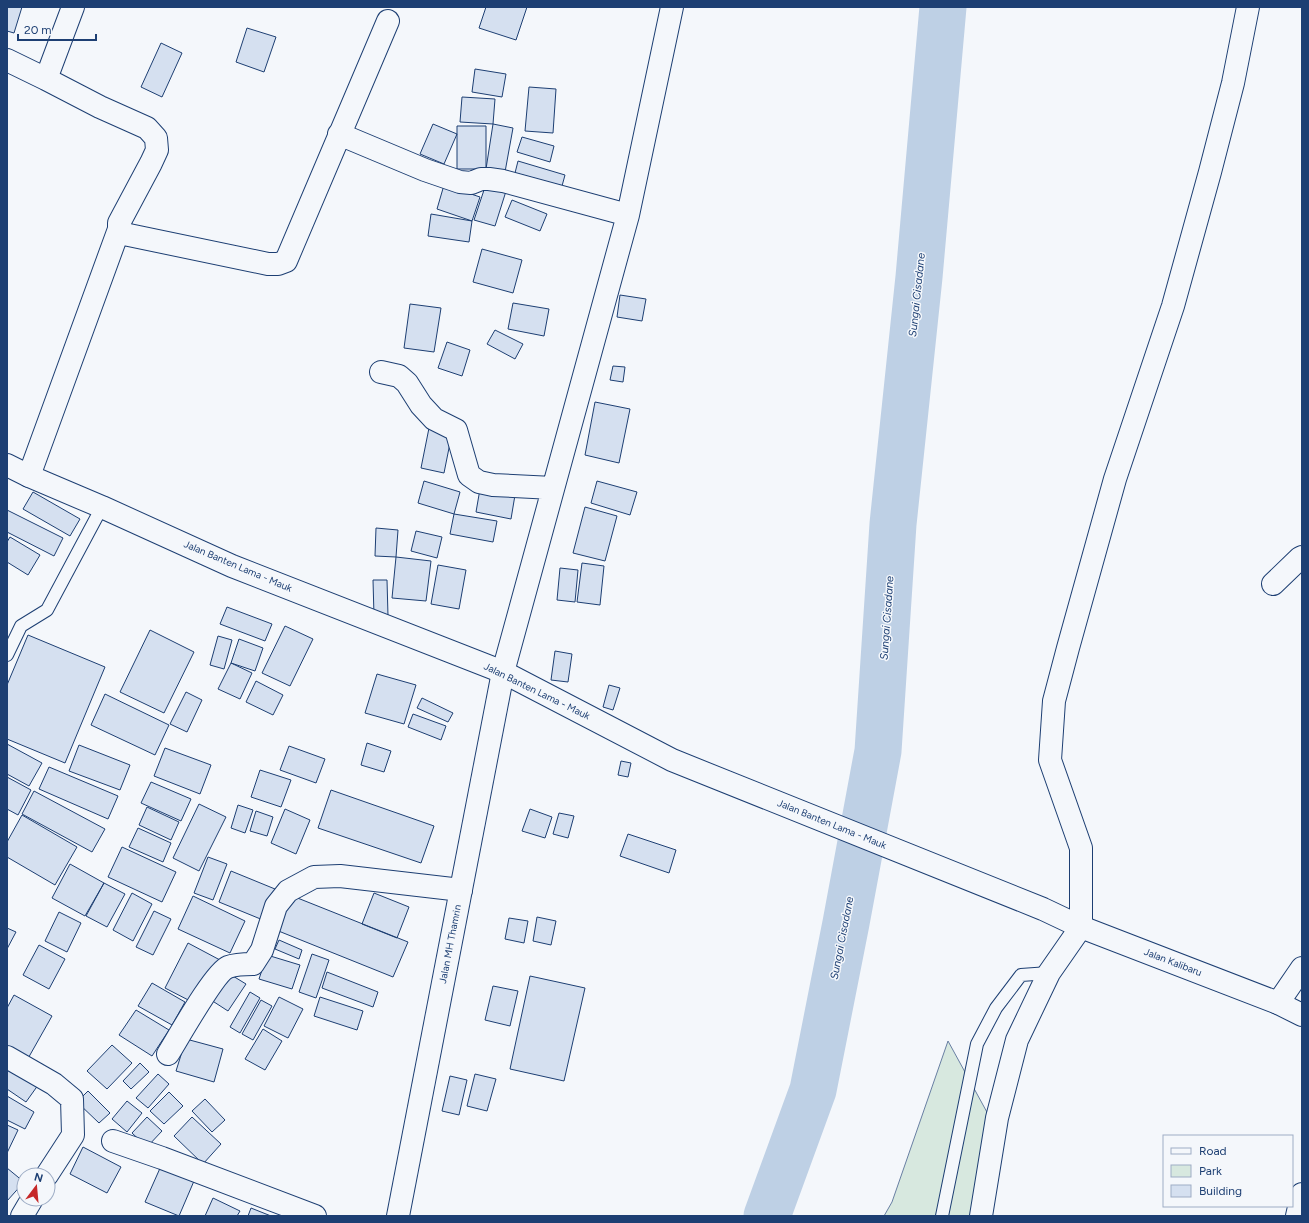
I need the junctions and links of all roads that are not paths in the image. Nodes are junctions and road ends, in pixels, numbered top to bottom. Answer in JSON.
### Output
{"nodes":[{"id":1,"x":73,"y":7,"type":"edge"},
{"id":2,"x":672,"y":7,"type":"edge"},
{"id":3,"x":1248,"y":7,"type":"edge"},
{"id":4,"x":388,"y":21,"type":"dead end"},
{"id":5,"x":7,"y":60,"type":"edge"},
{"id":6,"x":46,"y":79,"type":"junction"},
{"id":7,"x":339,"y":134,"type":"junction"},
{"id":8,"x":628,"y":215,"type":"junction"},
{"id":9,"x":119,"y":228,"type":"junction"},
{"id":10,"x":381,"y":372,"type":"dead end"},
{"id":11,"x":7,"y":465,"type":"edge"},
{"id":12,"x":29,"y":476,"type":"junction"},
{"id":13,"x":553,"y":488,"type":"junction"},
{"id":14,"x":102,"y":507,"type":"junction"},
{"id":15,"x":1302,"y":557,"type":"edge"},
{"id":16,"x":1273,"y":584,"type":"dead end"},
{"id":17,"x":7,"y":655,"type":"edge"},
{"id":18,"x":503,"y":672,"type":"junction"},
{"id":19,"x":460,"y":890,"type":"junction"},
{"id":20,"x":1044,"y":909,"type":"joint"},
{"id":21,"x":1081,"y":927,"type":"junction"},
{"id":22,"x":1302,"y":968,"type":"edge"},
{"id":23,"x":1048,"y":973,"type":"junction"},
{"id":24,"x":1278,"y":1003,"type":"junction"},
{"id":25,"x":1302,"y":1015,"type":"edge"},
{"id":26,"x":168,"y":1054,"type":"dead end"},
{"id":27,"x":7,"y":1057,"type":"edge"},
{"id":28,"x":113,"y":1141,"type":"dead end"},
{"id":29,"x":52,"y":1167,"type":"edge"},
{"id":30,"x":1302,"y":1194,"type":"edge"},
{"id":31,"x":27,"y":1207,"type":"edge"},
{"id":32,"x":22,"y":1216,"type":"edge"},
{"id":33,"x":315,"y":1216,"type":"edge"},
{"id":34,"x":398,"y":1216,"type":"edge"},
{"id":35,"x":942,"y":1216,"type":"edge"},
{"id":36,"x":981,"y":1216,"type":"edge"},
{"id":37,"x":1297,"y":1216,"type":"edge"}],
"edges":[{"from":1,"to":6,"type":"street"},
{"from":2,"to":8,"type":"street","name":"Jalan MH Thamrin"},
{"from":3,"to":21,"type":"street"},
{"from":4,"to":7,"type":"street"},
{"from":5,"to":6,"type":"street"},
{"from":6,"to":9,"type":"street"},
{"from":7,"to":8,"type":"street"},
{"from":7,"to":9,"type":"street"},
{"from":8,"to":13,"type":"street","name":"Jalan MH Thamrin"},
{"from":9,"to":12,"type":"street"},
{"from":10,"to":13,"type":"street"},
{"from":11,"to":12,"type":"street","name":"Jalan Banten Lama - Mauk"},
{"from":12,"to":14,"type":"street","name":"Jalan Banten Lama - Mauk"},
{"from":13,"to":18,"type":"street","name":"Jalan MH Thamrin"},
{"from":14,"to":17,"type":"lane"},
{"from":14,"to":18,"type":"street","name":"Jalan Banten Lama - Mauk"},
{"from":15,"to":16,"type":"street"},
{"from":18,"to":19,"type":"street","name":"Jalan MH Thamrin"},
{"from":18,"to":20,"type":"street","name":"Jalan Banten Lama - Mauk"},
{"from":19,"to":26,"type":"street"},
{"from":19,"to":34,"type":"street","name":"Jalan MH Thamrin"},
{"from":20,"to":21,"type":"street","name":"Jalan Kalibaru"},
{"from":21,"to":23,"type":"street"},
{"from":21,"to":24,"type":"street","name":"Jalan Kalibaru"},
{"from":22,"to":24,"type":"street"},
{"from":23,"to":35,"type":"lane"},
{"from":23,"to":36,"type":"street"},
{"from":24,"to":25,"type":"street","name":"Jalan Kalibaru"},
{"from":27,"to":29,"type":"street"},
{"from":28,"to":33,"type":"street"},
{"from":30,"to":37,"type":"street"},
{"from":31,"to":32,"type":"street"}]}
